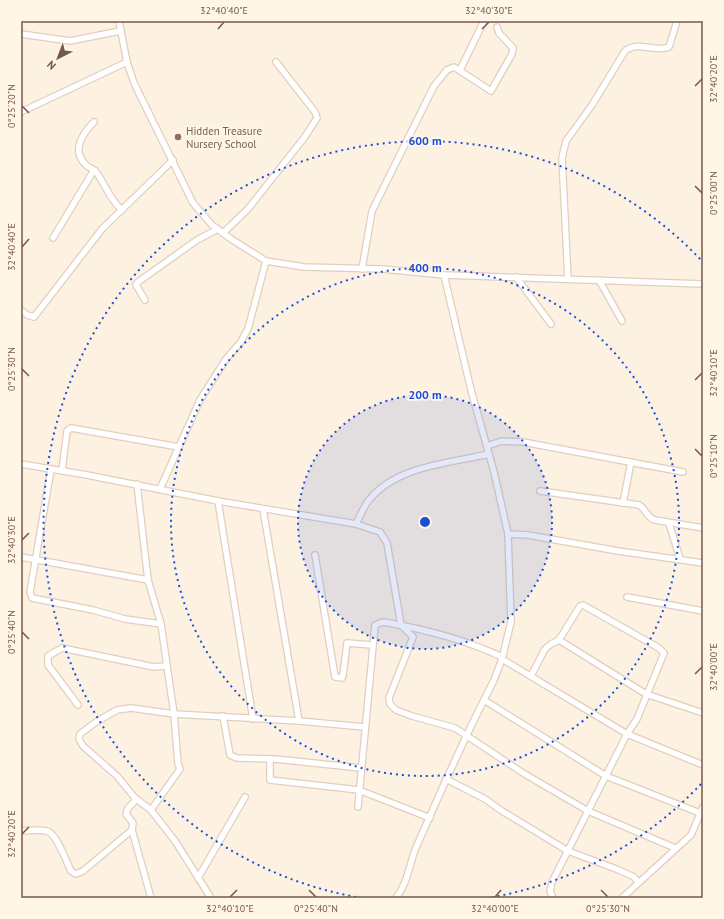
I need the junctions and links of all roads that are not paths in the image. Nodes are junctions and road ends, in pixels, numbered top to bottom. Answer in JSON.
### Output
{"nodes":[{"id":1,"x":119,"y":21,"type":"edge"},
{"id":2,"x":484,"y":21,"type":"edge"},
{"id":3,"x":677,"y":21,"type":"edge"},
{"id":4,"x":497,"y":27,"type":"dead end"},
{"id":5,"x":120,"y":31,"type":"junction"},
{"id":6,"x":21,"y":34,"type":"edge"},
{"id":7,"x":127,"y":62,"type":"junction"},
{"id":8,"x":276,"y":62,"type":"dead end"},
{"id":9,"x":460,"y":70,"type":"junction"},
{"id":10,"x":21,"y":112,"type":"edge"},
{"id":11,"x":94,"y":122,"type":"dead end"},
{"id":12,"x":173,"y":160,"type":"junction"},
{"id":13,"x":94,"y":170,"type":"junction"},
{"id":14,"x":122,"y":210,"type":"junction"},
{"id":15,"x":220,"y":231,"type":"junction"},
{"id":16,"x":53,"y":238,"type":"dead end"},
{"id":17,"x":266,"y":261,"type":"junction"},
{"id":18,"x":362,"y":269,"type":"junction"},
{"id":19,"x":444,"y":275,"type":"junction"},
{"id":20,"x":516,"y":277,"type":"junction"},
{"id":21,"x":568,"y":279,"type":"junction"},
{"id":22,"x":599,"y":280,"type":"junction"},
{"id":23,"x":703,"y":284,"type":"edge"},
{"id":24,"x":145,"y":300,"type":"dead end"},
{"id":25,"x":21,"y":310,"type":"edge"},
{"id":26,"x":622,"y":321,"type":"dead end"},
{"id":27,"x":551,"y":324,"type":"dead end"},
{"id":28,"x":487,"y":446,"type":"junction"},
{"id":29,"x":179,"y":447,"type":"junction"},
{"id":30,"x":489,"y":454,"type":"junction"},
{"id":31,"x":631,"y":462,"type":"junction"},
{"id":32,"x":21,"y":464,"type":"edge"},
{"id":33,"x":52,"y":469,"type":"junction"},
{"id":34,"x":62,"y":470,"type":"junction"},
{"id":35,"x":684,"y":472,"type":"dead end"},
{"id":36,"x":137,"y":484,"type":"junction"},
{"id":37,"x":160,"y":489,"type":"junction"},
{"id":38,"x":540,"y":491,"type":"dead end"},
{"id":39,"x":218,"y":501,"type":"junction"},
{"id":40,"x":623,"y":503,"type":"junction"},
{"id":41,"x":263,"y":509,"type":"junction"},
{"id":42,"x":669,"y":523,"type":"junction"},
{"id":43,"x":356,"y":524,"type":"junction"},
{"id":44,"x":703,"y":528,"type":"edge"},
{"id":45,"x":508,"y":534,"type":"junction"},
{"id":46,"x":315,"y":555,"type":"dead end"},
{"id":47,"x":21,"y":557,"type":"edge"},
{"id":48,"x":680,"y":559,"type":"junction"},
{"id":49,"x":37,"y":560,"type":"junction"},
{"id":50,"x":703,"y":563,"type":"edge"},
{"id":51,"x":148,"y":580,"type":"junction"},
{"id":52,"x":627,"y":597,"type":"dead end"},
{"id":53,"x":703,"y":611,"type":"edge"},
{"id":54,"x":161,"y":624,"type":"junction"},
{"id":55,"x":401,"y":625,"type":"junction"},
{"id":56,"x":559,"y":640,"type":"junction"},
{"id":57,"x":372,"y":645,"type":"junction"},
{"id":58,"x":502,"y":658,"type":"junction"},
{"id":59,"x":166,"y":666,"type":"junction"},
{"id":60,"x":531,"y":676,"type":"junction"},
{"id":61,"x":646,"y":694,"type":"junction"},
{"id":62,"x":484,"y":700,"type":"junction"},
{"id":63,"x":78,"y":704,"type":"dead end"},
{"id":64,"x":703,"y":713,"type":"edge"},
{"id":65,"x":174,"y":714,"type":"junction"},
{"id":66,"x":224,"y":716,"type":"junction"},
{"id":67,"x":253,"y":719,"type":"junction"},
{"id":68,"x":299,"y":721,"type":"junction"},
{"id":69,"x":364,"y":727,"type":"junction"},
{"id":70,"x":627,"y":734,"type":"junction"},
{"id":71,"x":466,"y":736,"type":"junction"},
{"id":72,"x":270,"y":759,"type":"junction"},
{"id":73,"x":703,"y":765,"type":"edge"},
{"id":74,"x":361,"y":768,"type":"junction"},
{"id":75,"x":606,"y":776,"type":"junction"},
{"id":76,"x":446,"y":779,"type":"junction"},
{"id":77,"x":359,"y":790,"type":"junction"},
{"id":78,"x":245,"y":797,"type":"dead end"},
{"id":79,"x":135,"y":798,"type":"junction"},
{"id":80,"x":358,"y":807,"type":"dead end"},
{"id":81,"x":151,"y":810,"type":"junction"},
{"id":82,"x":702,"y":810,"type":"edge"},
{"id":83,"x":588,"y":811,"type":"junction"},
{"id":84,"x":430,"y":818,"type":"junction"},
{"id":85,"x":132,"y":830,"type":"junction"},
{"id":86,"x":21,"y":831,"type":"edge"},
{"id":87,"x":675,"y":848,"type":"junction"},
{"id":88,"x":568,"y":851,"type":"junction"},
{"id":89,"x":198,"y":878,"type":"junction"},
{"id":90,"x":638,"y":882,"type":"junction"},
{"id":91,"x":151,"y":898,"type":"edge"},
{"id":92,"x":211,"y":898,"type":"edge"},
{"id":93,"x":396,"y":898,"type":"edge"},
{"id":94,"x":553,"y":898,"type":"edge"},
{"id":95,"x":622,"y":898,"type":"edge"}],
"edges":[{"from":1,"to":5,"type":"street"},
{"from":2,"to":9,"type":"street"},
{"from":3,"to":21,"type":"street"},
{"from":4,"to":9,"type":"street"},
{"from":5,"to":6,"type":"street"},
{"from":5,"to":7,"type":"street"},
{"from":7,"to":10,"type":"street"},
{"from":7,"to":12,"type":"street"},
{"from":8,"to":15,"type":"street"},
{"from":9,"to":18,"type":"street"},
{"from":11,"to":13,"type":"street"},
{"from":12,"to":14,"type":"street"},
{"from":12,"to":15,"type":"street"},
{"from":13,"to":14,"type":"street"},
{"from":13,"to":16,"type":"street"},
{"from":14,"to":25,"type":"street"},
{"from":15,"to":17,"type":"street"},
{"from":15,"to":24,"type":"street"},
{"from":17,"to":18,"type":"street"},
{"from":17,"to":29,"type":"street"},
{"from":18,"to":19,"type":"street"},
{"from":19,"to":20,"type":"street"},
{"from":19,"to":28,"type":"street"},
{"from":20,"to":21,"type":"street"},
{"from":20,"to":27,"type":"street"},
{"from":21,"to":22,"type":"street"},
{"from":22,"to":23,"type":"street"},
{"from":22,"to":26,"type":"street"},
{"from":28,"to":30,"type":"street"},
{"from":28,"to":31,"type":"street"},
{"from":29,"to":34,"type":"street"},
{"from":29,"to":37,"type":"street"},
{"from":30,"to":43,"type":"street"},
{"from":30,"to":45,"type":"street"},
{"from":31,"to":35,"type":"street"},
{"from":31,"to":40,"type":"street"},
{"from":32,"to":33,"type":"street"},
{"from":33,"to":34,"type":"street"},
{"from":33,"to":49,"type":"street"},
{"from":34,"to":36,"type":"street"},
{"from":36,"to":37,"type":"street"},
{"from":36,"to":51,"type":"street"},
{"from":37,"to":39,"type":"street"},
{"from":38,"to":40,"type":"street"},
{"from":39,"to":41,"type":"street"},
{"from":39,"to":67,"type":"street"},
{"from":40,"to":42,"type":"street"},
{"from":41,"to":43,"type":"street"},
{"from":41,"to":68,"type":"street"},
{"from":42,"to":44,"type":"street"},
{"from":42,"to":48,"type":"street"},
{"from":43,"to":55,"type":"street"},
{"from":45,"to":48,"type":"street"},
{"from":45,"to":58,"type":"street"},
{"from":46,"to":57,"type":"street"},
{"from":47,"to":49,"type":"street"},
{"from":48,"to":50,"type":"street"},
{"from":49,"to":51,"type":"street"},
{"from":49,"to":54,"type":"street"},
{"from":51,"to":54,"type":"street"},
{"from":52,"to":53,"type":"street"},
{"from":54,"to":59,"type":"street"},
{"from":55,"to":57,"type":"street"},
{"from":55,"to":58,"type":"street"},
{"from":55,"to":71,"type":"street"},
{"from":56,"to":60,"type":"street"},
{"from":56,"to":61,"type":"street"},
{"from":56,"to":61,"type":"street"},
{"from":57,"to":69,"type":"street"},
{"from":58,"to":60,"type":"street"},
{"from":58,"to":62,"type":"street"},
{"from":59,"to":63,"type":"street"},
{"from":59,"to":65,"type":"street"},
{"from":60,"to":70,"type":"street"},
{"from":61,"to":64,"type":"street"},
{"from":61,"to":70,"type":"street"},
{"from":62,"to":71,"type":"street"},
{"from":62,"to":75,"type":"street"},
{"from":65,"to":66,"type":"street"},
{"from":65,"to":79,"type":"street"},
{"from":65,"to":81,"type":"street"},
{"from":66,"to":67,"type":"street"},
{"from":66,"to":72,"type":"street"},
{"from":67,"to":68,"type":"street"},
{"from":68,"to":69,"type":"street"},
{"from":69,"to":74,"type":"street"},
{"from":70,"to":73,"type":"street"},
{"from":70,"to":75,"type":"street"},
{"from":71,"to":76,"type":"street"},
{"from":71,"to":83,"type":"street"},
{"from":72,"to":74,"type":"street"},
{"from":72,"to":77,"type":"street"},
{"from":74,"to":77,"type":"street"},
{"from":75,"to":82,"type":"street"},
{"from":75,"to":83,"type":"street"},
{"from":76,"to":84,"type":"street"},
{"from":76,"to":88,"type":"street"},
{"from":77,"to":80,"type":"street"},
{"from":77,"to":84,"type":"street"},
{"from":78,"to":89,"type":"street"},
{"from":79,"to":81,"type":"street"},
{"from":79,"to":85,"type":"street"},
{"from":81,"to":89,"type":"street"},
{"from":82,"to":87,"type":"street"},
{"from":83,"to":87,"type":"street"},
{"from":83,"to":88,"type":"street"},
{"from":84,"to":93,"type":"street"},
{"from":85,"to":86,"type":"street"},
{"from":85,"to":91,"type":"street"},
{"from":87,"to":90,"type":"street"},
{"from":88,"to":90,"type":"street"},
{"from":88,"to":94,"type":"street"},
{"from":89,"to":92,"type":"street"},
{"from":90,"to":95,"type":"street"}]}
